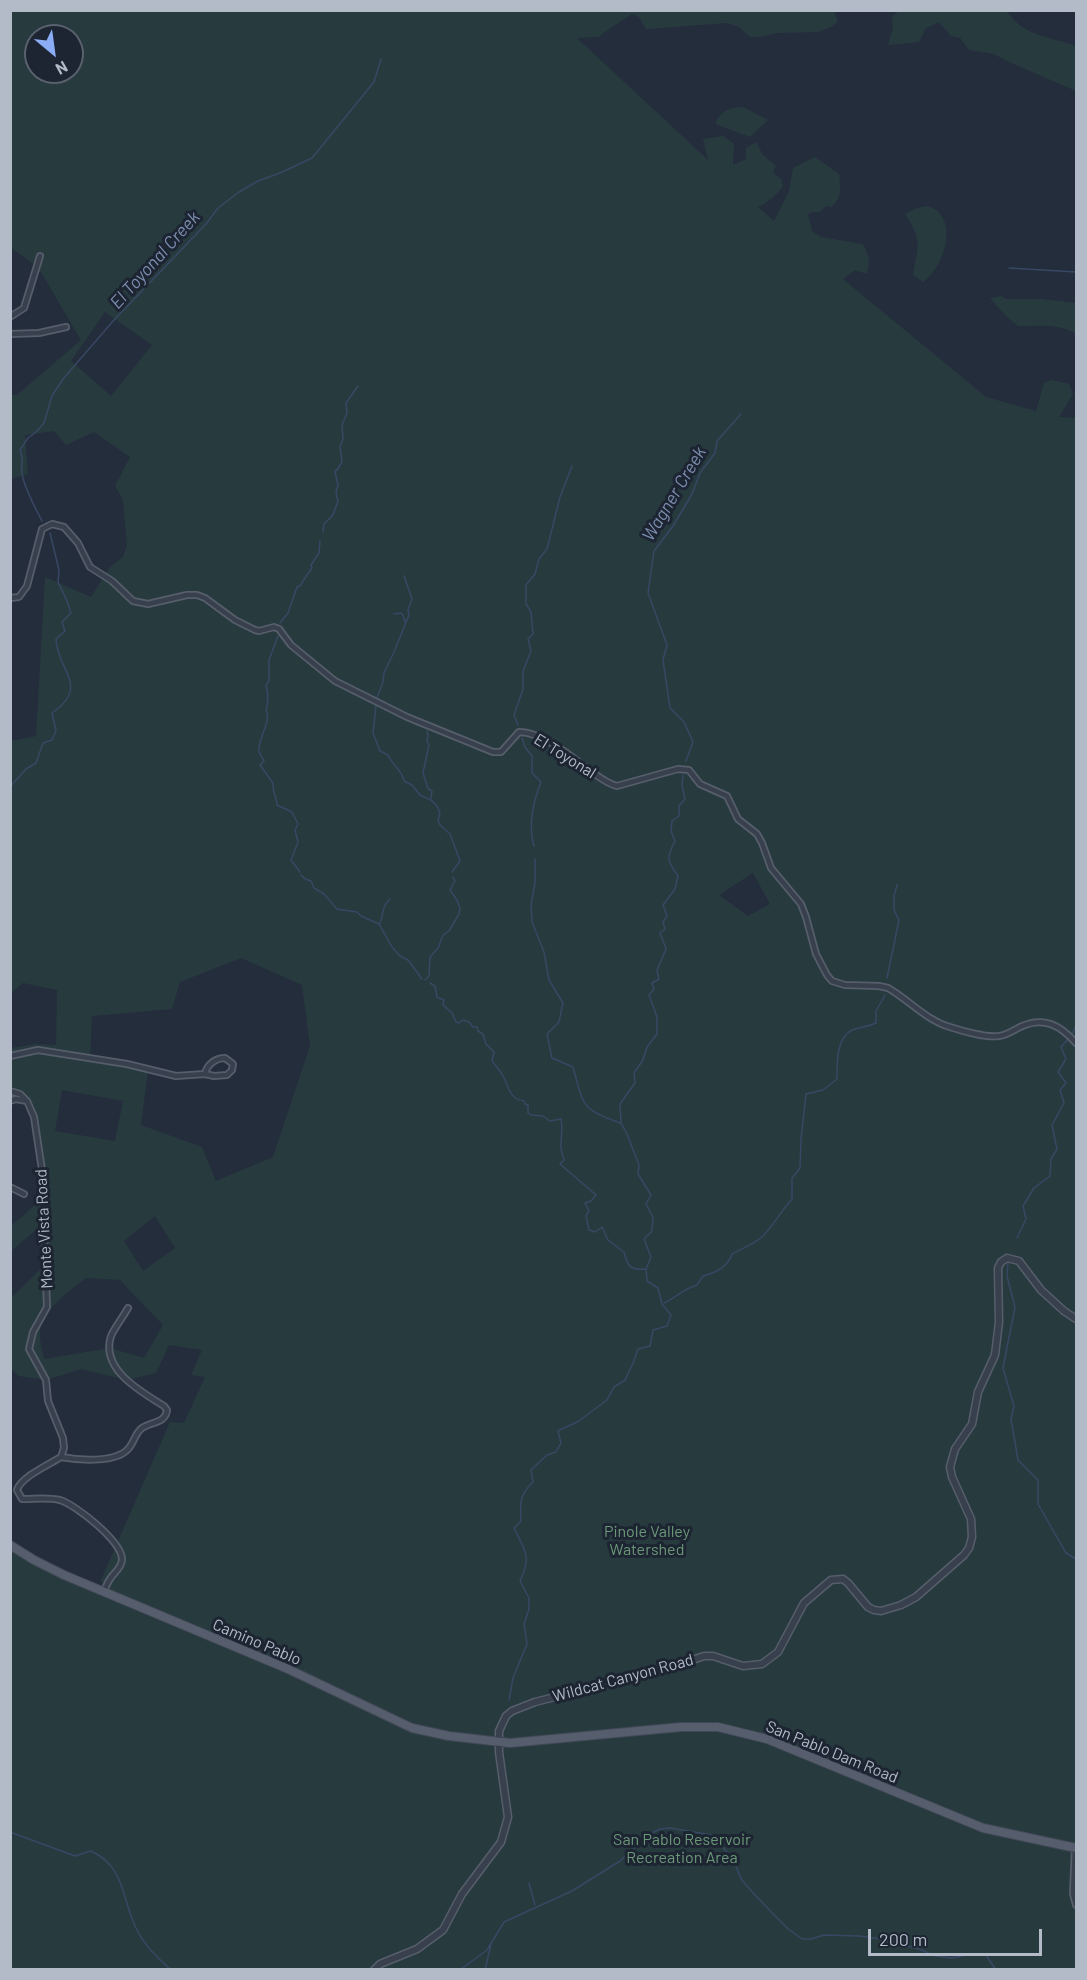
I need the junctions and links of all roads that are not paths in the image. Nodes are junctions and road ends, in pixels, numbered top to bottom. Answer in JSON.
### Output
{"nodes":[{"id":1,"x":40,"y":256,"type":"dead end"},
{"id":2,"x":10,"y":317,"type":"edge"},
{"id":3,"x":66,"y":327,"type":"dead end"},
{"id":4,"x":10,"y":334,"type":"edge"},
{"id":5,"x":10,"y":598,"type":"edge"},
{"id":6,"x":1076,"y":1042,"type":"edge"},
{"id":7,"x":10,"y":1056,"type":"edge"},
{"id":8,"x":205,"y":1074,"type":"junction"},
{"id":9,"x":10,"y":1091,"type":"edge"},
{"id":10,"x":10,"y":1101,"type":"edge"},
{"id":11,"x":27,"y":1101,"type":"junction"},
{"id":12,"x":10,"y":1187,"type":"edge"},
{"id":13,"x":24,"y":1194,"type":"dead end"},
{"id":14,"x":128,"y":1308,"type":"dead end"},
{"id":15,"x":1077,"y":1319,"type":"edge"},
{"id":16,"x":61,"y":1457,"type":"junction"},
{"id":17,"x":10,"y":1545,"type":"edge"},
{"id":18,"x":104,"y":1591,"type":"junction"},
{"id":19,"x":499,"y":1743,"type":"junction"},
{"id":20,"x":1076,"y":1848,"type":"edge"},
{"id":21,"x":1077,"y":1905,"type":"edge"},
{"id":22,"x":374,"y":1970,"type":"edge"}],
"edges":[{"from":1,"to":2,"type":"street"},
{"from":3,"to":4,"type":"street"},
{"from":5,"to":6,"type":"street","name":"El Toyonal"},
{"from":7,"to":8,"type":"street"},
{"from":8,"to":8,"type":"street"},
{"from":9,"to":11,"type":"street"},
{"from":10,"to":11,"type":"street"},
{"from":11,"to":16,"type":"street","name":"Monte Vista Road"},
{"from":12,"to":13,"type":"street"},
{"from":14,"to":16,"type":"street"},
{"from":15,"to":19,"type":"street","name":"Wildcat Canyon Road"},
{"from":16,"to":18,"type":"street"},
{"from":17,"to":18,"type":"main road","name":"Camino Pablo"},
{"from":18,"to":19,"type":"main road","name":"Camino Pablo"},
{"from":19,"to":20,"type":"main road","name":"San Pablo Dam Road"},
{"from":19,"to":22,"type":"street"},
{"from":20,"to":21,"type":"street"}]}
